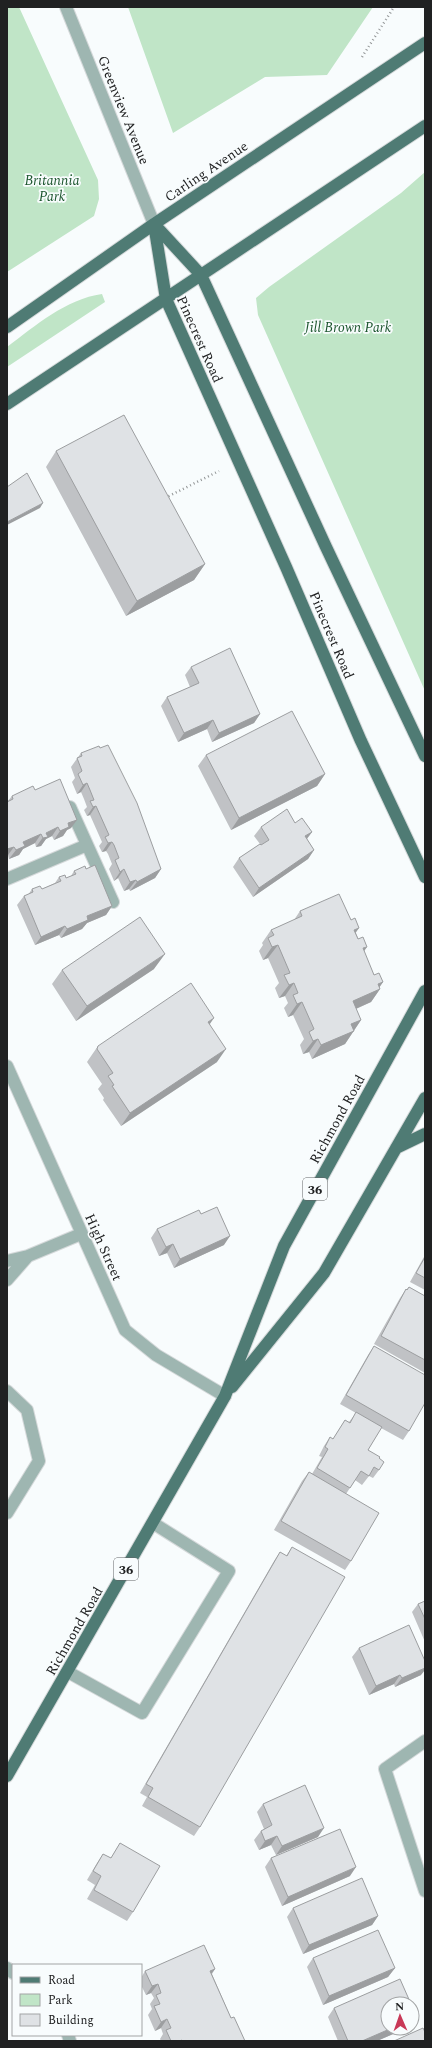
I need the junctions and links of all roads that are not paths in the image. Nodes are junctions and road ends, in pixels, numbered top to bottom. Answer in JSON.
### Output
{"nodes":[{"id":1,"x":66,"y":7,"type":"edge"},
{"id":2,"x":425,"y":42,"type":"edge"},
{"id":3,"x":425,"y":126,"type":"edge"},
{"id":4,"x":154,"y":224,"type":"junction"},
{"id":5,"x":201,"y":275,"type":"junction"},
{"id":6,"x":166,"y":299,"type":"junction"},
{"id":7,"x":7,"y":327,"type":"edge"},
{"id":8,"x":7,"y":404,"type":"edge"},
{"id":9,"x":425,"y":756,"type":"edge"},
{"id":10,"x":65,"y":796,"type":"edge"},
{"id":11,"x":87,"y":845,"type":"junction"},
{"id":12,"x":425,"y":877,"type":"edge"},
{"id":13,"x":7,"y":879,"type":"edge"},
{"id":14,"x":113,"y":902,"type":"dead end"},
{"id":15,"x":425,"y":991,"type":"edge"},
{"id":16,"x":7,"y":1066,"type":"edge"},
{"id":17,"x":425,"y":1098,"type":"edge"},
{"id":18,"x":425,"y":1134,"type":"edge"},
{"id":19,"x":396,"y":1148,"type":"junction"},
{"id":20,"x":81,"y":1234,"type":"junction"},
{"id":21,"x":28,"y":1256,"type":"junction"},
{"id":22,"x":7,"y":1261,"type":"edge"},
{"id":23,"x":7,"y":1280,"type":"edge"},
{"id":24,"x":7,"y":1391,"type":"edge"},
{"id":25,"x":225,"y":1396,"type":"junction"},
{"id":26,"x":7,"y":1513,"type":"edge"},
{"id":27,"x":153,"y":1523,"type":"junction"},
{"id":28,"x":68,"y":1672,"type":"junction"},
{"id":29,"x":425,"y":1741,"type":"edge"},
{"id":30,"x":7,"y":1776,"type":"edge"},
{"id":31,"x":425,"y":1891,"type":"edge"}],
"edges":[{"from":1,"to":4,"type":"street","name":"Greenview Avenue"},
{"from":2,"to":4,"type":"main road","name":"Carling Avenue"},
{"from":3,"to":5,"type":"main road"},
{"from":4,"to":5,"type":"main road","name":"Pinecrest Road"},
{"from":4,"to":6,"type":"main road","name":"Pinecrest Road"},
{"from":4,"to":7,"type":"main road","name":"Carling Avenue"},
{"from":5,"to":6,"type":"main road"},
{"from":5,"to":9,"type":"main road","name":"Pinecrest Road"},
{"from":6,"to":8,"type":"main road"},
{"from":6,"to":12,"type":"main road","name":"Pinecrest Road"},
{"from":10,"to":11,"type":"street"},
{"from":11,"to":13,"type":"street"},
{"from":11,"to":14,"type":"street"},
{"from":15,"to":25,"type":"main road","name":"Richmond Road","number":"36"},
{"from":16,"to":20,"type":"street","name":"High Street"},
{"from":17,"to":19,"type":"main road","name":"Richmond Road","number":"36"},
{"from":18,"to":19,"type":"main road"},
{"from":19,"to":25,"type":"main road","name":"Richmond Road","number":"36"},
{"from":20,"to":21,"type":"street"},
{"from":20,"to":25,"type":"street","name":"High Street"},
{"from":21,"to":22,"type":"street"},
{"from":21,"to":23,"type":"street"},
{"from":24,"to":26,"type":"street"},
{"from":25,"to":27,"type":"main road","name":"Richmond Road","number":"36"},
{"from":27,"to":28,"type":"main road","name":"Richmond Road","number":"36"},
{"from":27,"to":28,"type":"street"},
{"from":28,"to":30,"type":"main road","name":"Richmond Road","number":"36"},
{"from":29,"to":31,"type":"street"}]}
